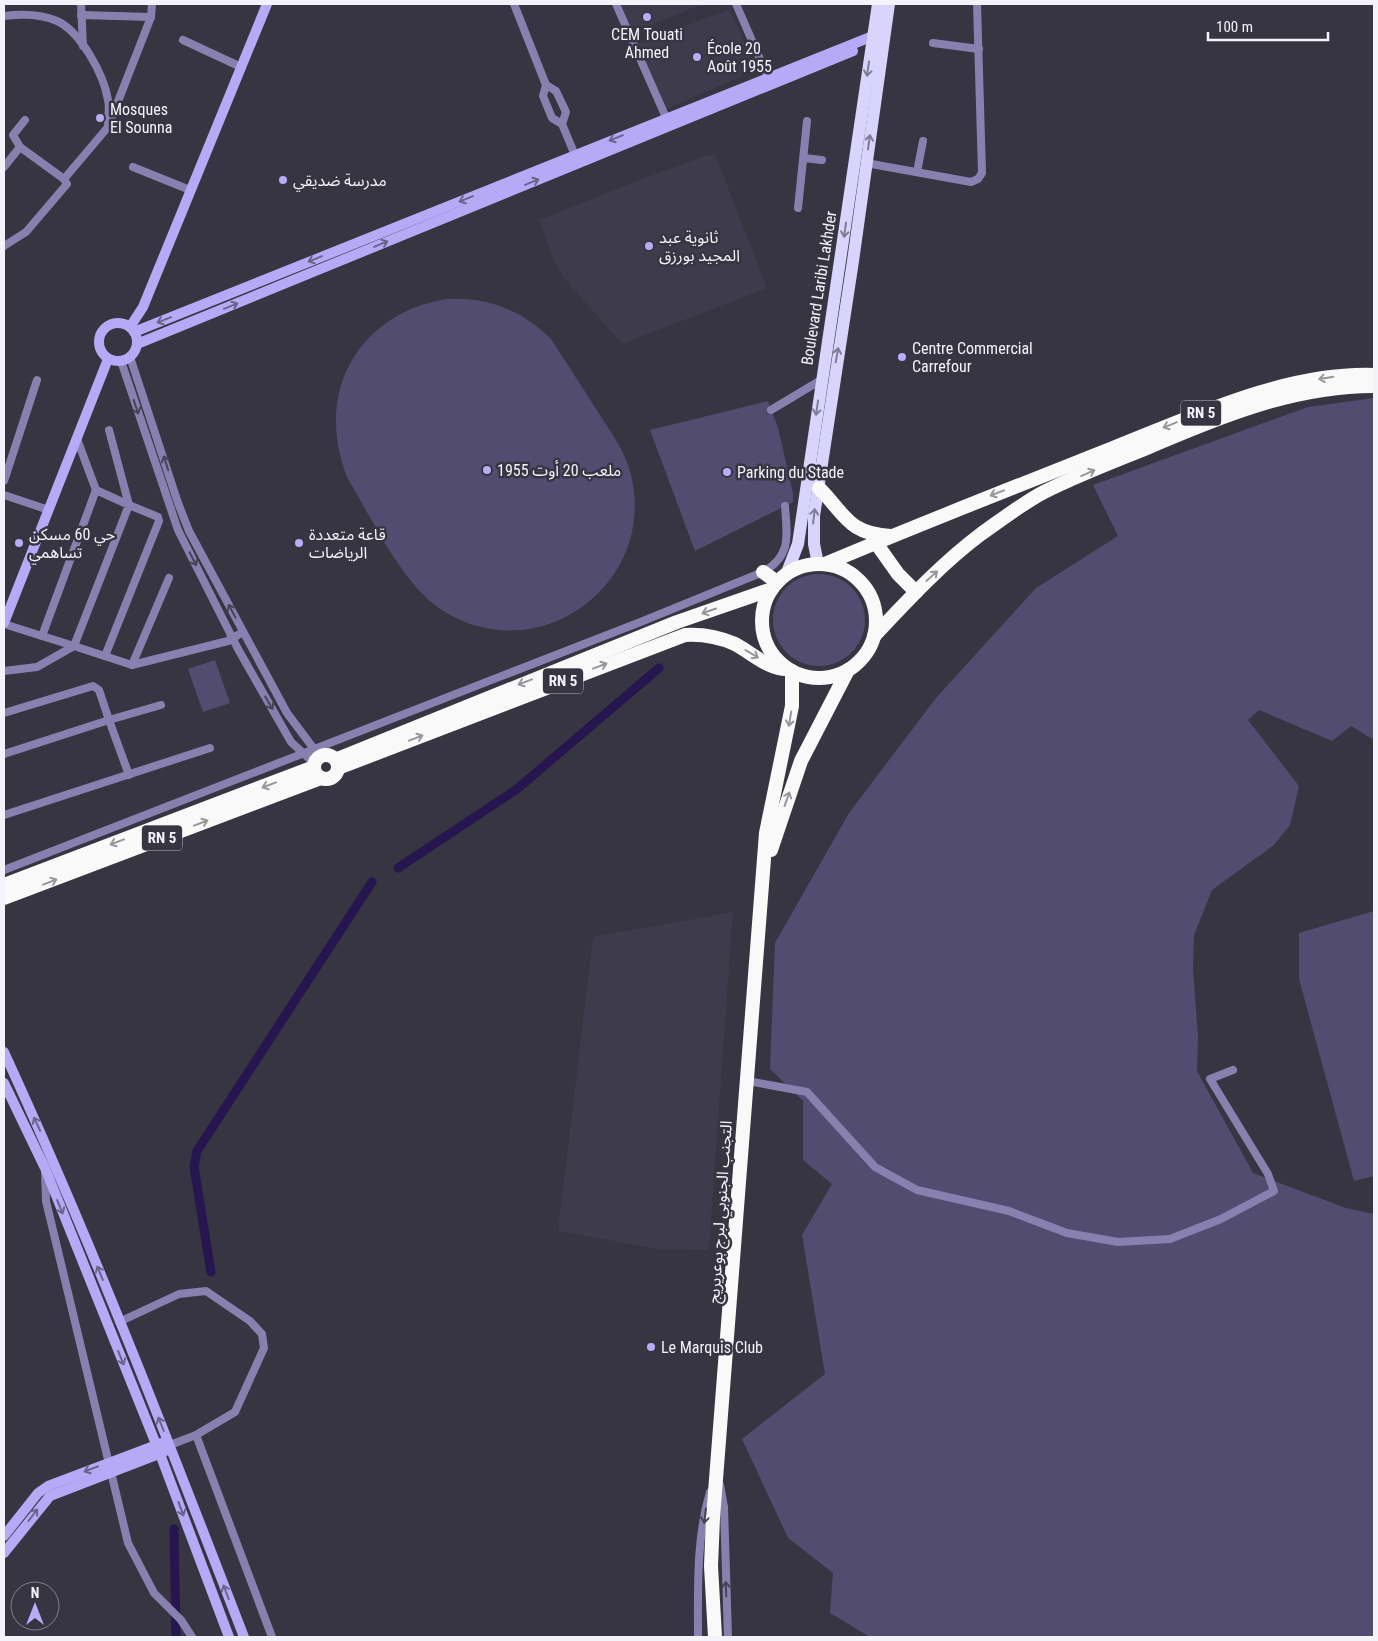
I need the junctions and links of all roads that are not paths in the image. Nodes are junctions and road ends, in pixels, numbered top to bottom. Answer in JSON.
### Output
{"nodes":[{"id":1,"x":81,"y":4,"type":"edge"},
{"id":2,"x":152,"y":4,"type":"edge"},
{"id":3,"x":267,"y":4,"type":"edge"},
{"id":4,"x":514,"y":4,"type":"edge"},
{"id":5,"x":616,"y":4,"type":"edge"},
{"id":6,"x":736,"y":4,"type":"edge"},
{"id":7,"x":878,"y":4,"type":"edge"},
{"id":8,"x":889,"y":4,"type":"edge"},
{"id":9,"x":977,"y":4,"type":"edge"},
{"id":10,"x":81,"y":15,"type":"junction"},
{"id":11,"x":4,"y":16,"type":"edge"},
{"id":12,"x":151,"y":17,"type":"junction"},
{"id":13,"x":876,"y":39,"type":"junction"},
{"id":14,"x":183,"y":40,"type":"dead end"},
{"id":15,"x":933,"y":43,"type":"dead end"},
{"id":16,"x":83,"y":46,"type":"junction"},
{"id":17,"x":978,"y":49,"type":"junction"},
{"id":18,"x":241,"y":67,"type":"junction"},
{"id":19,"x":769,"y":81,"type":"junction"},
{"id":20,"x":546,"y":85,"type":"junction"},
{"id":21,"x":25,"y":120,"type":"dead end"},
{"id":22,"x":807,"y":121,"type":"dead end"},
{"id":23,"x":668,"y":122,"type":"junction"},
{"id":24,"x":562,"y":124,"type":"junction"},
{"id":25,"x":108,"y":127,"type":"junction"},
{"id":26,"x":923,"y":141,"type":"dead end"},
{"id":27,"x":20,"y":148,"type":"junction"},
{"id":28,"x":804,"y":158,"type":"junction"},
{"id":29,"x":577,"y":159,"type":"junction"},
{"id":30,"x":822,"y":160,"type":"dead end"},
{"id":31,"x":866,"y":163,"type":"junction"},
{"id":32,"x":4,"y":167,"type":"edge"},
{"id":33,"x":133,"y":167,"type":"dead end"},
{"id":34,"x":918,"y":172,"type":"junction"},
{"id":35,"x":64,"y":179,"type":"junction"},
{"id":36,"x":190,"y":190,"type":"junction"},
{"id":37,"x":798,"y":208,"type":"dead end"},
{"id":38,"x":4,"y":246,"type":"edge"},
{"id":39,"x":132,"y":329,"type":"junction"},
{"id":40,"x":137,"y":344,"type":"junction"},
{"id":41,"x":108,"y":359,"type":"junction"},
{"id":42,"x":126,"y":359,"type":"junction"},
{"id":43,"x":1374,"y":375,"type":"edge"},
{"id":44,"x":37,"y":380,"type":"dead end"},
{"id":45,"x":827,"y":380,"type":"junction"},
{"id":46,"x":1374,"y":386,"type":"edge"},
{"id":47,"x":771,"y":410,"type":"dead end"},
{"id":48,"x":109,"y":430,"type":"dead end"},
{"id":49,"x":77,"y":439,"type":"junction"},
{"id":50,"x":4,"y":481,"type":"edge"},
{"id":51,"x":819,"y":488,"type":"junction"},
{"id":52,"x":96,"y":490,"type":"junction"},
{"id":53,"x":4,"y":495,"type":"edge"},
{"id":54,"x":129,"y":505,"type":"junction"},
{"id":55,"x":784,"y":506,"type":"dead end"},
{"id":56,"x":49,"y":510,"type":"junction"},
{"id":57,"x":892,"y":536,"type":"junction"},
{"id":58,"x":876,"y":543,"type":"junction"},
{"id":59,"x":822,"y":564,"type":"junction"},
{"id":60,"x":763,"y":572,"type":"junction"},
{"id":61,"x":169,"y":578,"type":"dead end"},
{"id":62,"x":778,"y":582,"type":"junction"},
{"id":63,"x":916,"y":592,"type":"junction"},
{"id":64,"x":4,"y":623,"type":"edge"},
{"id":65,"x":243,"y":632,"type":"junction"},
{"id":66,"x":42,"y":636,"type":"junction"},
{"id":67,"x":874,"y":636,"type":"junction"},
{"id":68,"x":232,"y":638,"type":"junction"},
{"id":69,"x":74,"y":646,"type":"junction"},
{"id":70,"x":105,"y":656,"type":"junction"},
{"id":71,"x":132,"y":665,"type":"junction"},
{"id":72,"x":790,"y":670,"type":"junction"},
{"id":73,"x":848,"y":670,"type":"junction"},
{"id":74,"x":4,"y":671,"type":"edge"},
{"id":75,"x":161,"y":705,"type":"dead end"},
{"id":76,"x":4,"y":713,"type":"edge"},
{"id":77,"x":109,"y":720,"type":"junction"},
{"id":78,"x":210,"y":748,"type":"dead end"},
{"id":79,"x":4,"y":754,"type":"edge"},
{"id":80,"x":303,"y":754,"type":"junction"},
{"id":81,"x":317,"y":763,"type":"junction"},
{"id":82,"x":337,"y":764,"type":"junction"},
{"id":83,"x":129,"y":775,"type":"junction"},
{"id":84,"x":4,"y":815,"type":"edge"},
{"id":85,"x":765,"y":862,"type":"junction"},
{"id":86,"x":4,"y":870,"type":"edge"},
{"id":87,"x":4,"y":885,"type":"edge"},
{"id":88,"x":4,"y":898,"type":"edge"},
{"id":89,"x":4,"y":1052,"type":"edge"},
{"id":90,"x":1233,"y":1070,"type":"dead end"},
{"id":91,"x":748,"y":1081,"type":"junction"},
{"id":92,"x":4,"y":1083,"type":"edge"},
{"id":93,"x":44,"y":1168,"type":"junction"},
{"id":94,"x":119,"y":1322,"type":"junction"},
{"id":95,"x":196,"y":1435,"type":"junction"},
{"id":96,"x":170,"y":1445,"type":"junction"},
{"id":97,"x":158,"y":1449,"type":"junction"},
{"id":98,"x":111,"y":1467,"type":"junction"},
{"id":99,"x":717,"y":1469,"type":"junction"},
{"id":100,"x":4,"y":1536,"type":"edge"},
{"id":101,"x":4,"y":1553,"type":"edge"},
{"id":102,"x":192,"y":1637,"type":"edge"},
{"id":103,"x":229,"y":1637,"type":"edge"},
{"id":104,"x":244,"y":1637,"type":"edge"},
{"id":105,"x":272,"y":1637,"type":"edge"},
{"id":106,"x":698,"y":1637,"type":"edge"},
{"id":107,"x":715,"y":1637,"type":"edge"},
{"id":108,"x":728,"y":1637,"type":"edge"}],
"edges":[{"from":1,"to":10,"type":"street"},
{"from":2,"to":12,"type":"street"},
{"from":3,"to":18,"type":"street"},
{"from":4,"to":20,"type":"street"},
{"from":5,"to":23,"type":"street"},
{"from":6,"to":19,"type":"street"},
{"from":7,"to":13,"type":"main road","name":"Boulevard Laribi Lakhder"},
{"from":8,"to":13,"type":"main road","name":"Boulevard Laribi Lakhder"},
{"from":9,"to":17,"type":"street"},
{"from":10,"to":12,"type":"street"},
{"from":10,"to":16,"type":"street"},
{"from":11,"to":16,"type":"street"},
{"from":12,"to":25,"type":"street"},
{"from":13,"to":19,"type":"street"},
{"from":31,"to":13,"type":"main road","name":"Boulevard Laribi Lakhder","one_way":true},
{"from":13,"to":45,"type":"main road","name":"Boulevard Laribi Lakhder","one_way":true},
{"from":14,"to":18,"type":"street"},
{"from":15,"to":17,"type":"street"},
{"from":16,"to":25,"type":"street"},
{"from":17,"to":34,"type":"street"},
{"from":18,"to":36,"type":"street"},
{"from":19,"to":23,"type":"street"},
{"from":20,"to":24,"type":"street"},
{"from":20,"to":24,"type":"street"},
{"from":21,"to":27,"type":"street"},
{"from":22,"to":28,"type":"street"},
{"from":23,"to":29,"type":"street"},
{"from":24,"to":29,"type":"street"},
{"from":25,"to":35,"type":"street"},
{"from":26,"to":34,"type":"street"},
{"from":27,"to":32,"type":"street"},
{"from":27,"to":35,"type":"street"},
{"from":28,"to":30,"type":"street"},
{"from":28,"to":37,"type":"street"},
{"from":29,"to":39,"type":"street","one_way":true},
{"from":40,"to":29,"type":"street","one_way":true},
{"from":31,"to":34,"type":"street"},
{"from":45,"to":31,"type":"main road","name":"Boulevard Laribi Lakhder","one_way":true},
{"from":33,"to":36,"type":"street"},
{"from":35,"to":38,"type":"street"},
{"from":36,"to":39,"type":"street"},
{"from":39,"to":40,"type":"street"},
{"from":39,"to":41,"type":"street"},
{"from":40,"to":42,"type":"street"},
{"from":41,"to":42,"type":"street"},
{"from":41,"to":49,"type":"street"},
{"from":65,"to":42,"type":"street","one_way":true},
{"from":42,"to":68,"type":"street","one_way":true},
{"from":43,"to":57,"type":"highway","number":"RN 5","one_way":true},
{"from":44,"to":50,"type":"street"},
{"from":45,"to":47,"type":"street"},
{"from":45,"to":51,"type":"main road","name":"Boulevard Laribi Lakhder"},
{"from":45,"to":62,"type":"main road","name":"Boulevard Laribi Lakhder","one_way":true},
{"from":63,"to":46,"type":"highway","number":"RN 5","one_way":true},
{"from":48,"to":54,"type":"street"},
{"from":49,"to":52,"type":"street"},
{"from":49,"to":56,"type":"street"},
{"from":51,"to":57,"type":"highway"},
{"from":59,"to":51,"type":"main road","name":"Boulevard Laribi Lakhder","one_way":true},
{"from":52,"to":54,"type":"street"},
{"from":52,"to":66,"type":"street"},
{"from":53,"to":56,"type":"street"},
{"from":54,"to":69,"type":"street"},
{"from":54,"to":70,"type":"street"},
{"from":55,"to":60,"type":"street"},
{"from":56,"to":64,"type":"street"},
{"from":57,"to":58,"type":"highway","number":"RN 5"},
{"from":58,"to":59,"type":"highway","number":"RN 5"},
{"from":58,"to":63,"type":"highway"},
{"from":59,"to":62,"type":"highway"},
{"from":59,"to":67,"type":"highway"},
{"from":60,"to":62,"type":"highway"},
{"from":60,"to":81,"type":"street"},
{"from":61,"to":71,"type":"street"},
{"from":62,"to":72,"type":"highway"},
{"from":62,"to":82,"type":"highway","number":"RN 5","one_way":true},
{"from":63,"to":67,"type":"highway","number":"RN 5"},
{"from":64,"to":66,"type":"street"},
{"from":65,"to":68,"type":"street"},
{"from":65,"to":81,"type":"street"},
{"from":66,"to":69,"type":"street"},
{"from":67,"to":73,"type":"highway"},
{"from":68,"to":71,"type":"street"},
{"from":68,"to":80,"type":"street","one_way":true},
{"from":69,"to":70,"type":"street"},
{"from":69,"to":74,"type":"street"},
{"from":70,"to":71,"type":"street"},
{"from":72,"to":73,"type":"highway"},
{"from":82,"to":72,"type":"highway","number":"RN 5","one_way":true},
{"from":72,"to":85,"type":"highway","name":"التجنب الجنوبي لبرج بوعريريج","one_way":true},
{"from":85,"to":73,"type":"highway","name":"التجنب الجنوبي لبرج بوعريريج","one_way":true},
{"from":75,"to":77,"type":"street"},
{"from":76,"to":77,"type":"street"},
{"from":77,"to":79,"type":"street"},
{"from":77,"to":83,"type":"street"},
{"from":78,"to":83,"type":"street"},
{"from":80,"to":81,"type":"street"},
{"from":80,"to":81,"type":"street"},
{"from":80,"to":86,"type":"street"},
{"from":81,"to":82,"type":"highway"},
{"from":81,"to":82,"type":"highway","number":"RN 5"},
{"from":81,"to":87,"type":"highway","number":"RN 5","one_way":true},
{"from":88,"to":81,"type":"highway","number":"RN 5","one_way":true},
{"from":83,"to":84,"type":"street"},
{"from":85,"to":91,"type":"highway","name":"التجنب الجنوبي لبرج بوعريريج"},
{"from":94,"to":89,"type":"street","one_way":true},
{"from":90,"to":91,"type":"street"},
{"from":91,"to":99,"type":"highway","name":"التجنب الجنوبي لبرج بوعريريج"},
{"from":92,"to":93,"type":"street"},
{"from":93,"to":97,"type":"street","one_way":true},
{"from":93,"to":98,"type":"street"},
{"from":94,"to":95,"type":"street"},
{"from":96,"to":94,"type":"street","one_way":true},
{"from":95,"to":96,"type":"street"},
{"from":95,"to":105,"type":"street"},
{"from":96,"to":97,"type":"street"},
{"from":104,"to":96,"type":"street","one_way":true},
{"from":97,"to":98,"type":"street"},
{"from":97,"to":103,"type":"street","one_way":true},
{"from":98,"to":100,"type":"street","one_way":true},
{"from":101,"to":98,"type":"street","one_way":true},
{"from":98,"to":102,"type":"street"},
{"from":99,"to":106,"type":"street","one_way":true},
{"from":99,"to":107,"type":"highway","name":"التجنب الجنوبي لبرج بوعريريج"},
{"from":108,"to":99,"type":"street","one_way":true}]}
